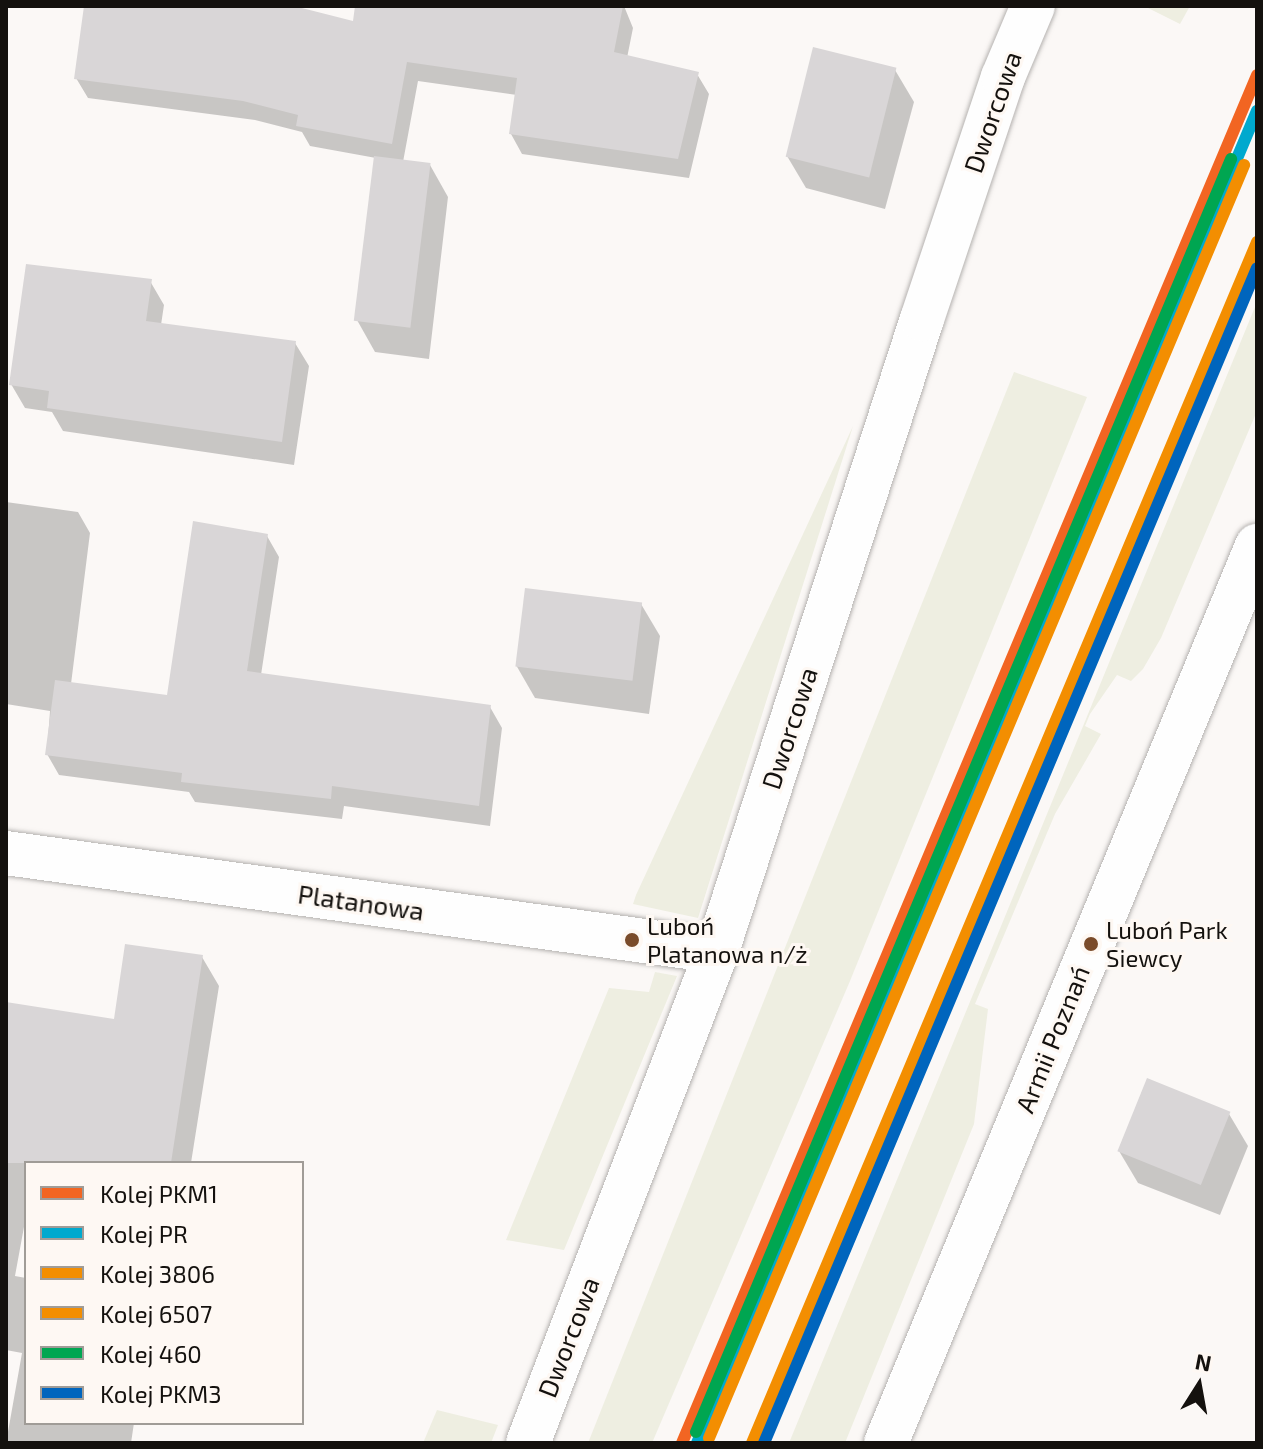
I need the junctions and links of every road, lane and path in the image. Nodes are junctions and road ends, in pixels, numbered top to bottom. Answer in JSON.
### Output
{"nodes":[{"id":1,"x":1033,"y":6,"type":"edge"},
{"id":2,"x":1257,"y":546,"type":"edge"},
{"id":3,"x":6,"y":853,"type":"edge"},
{"id":4,"x":717,"y":951,"type":"junction"},
{"id":5,"x":528,"y":1443,"type":"edge"},
{"id":6,"x":886,"y":1443,"type":"edge"}],
"edges":[{"from":1,"to":4,"type":"street","name":"Dworcowa"},
{"from":2,"to":6,"type":"street","name":"Armii Poznań"},
{"from":3,"to":4,"type":"street","name":"Platanowa"},
{"from":4,"to":5,"type":"street","name":"Dworcowa"}]}
